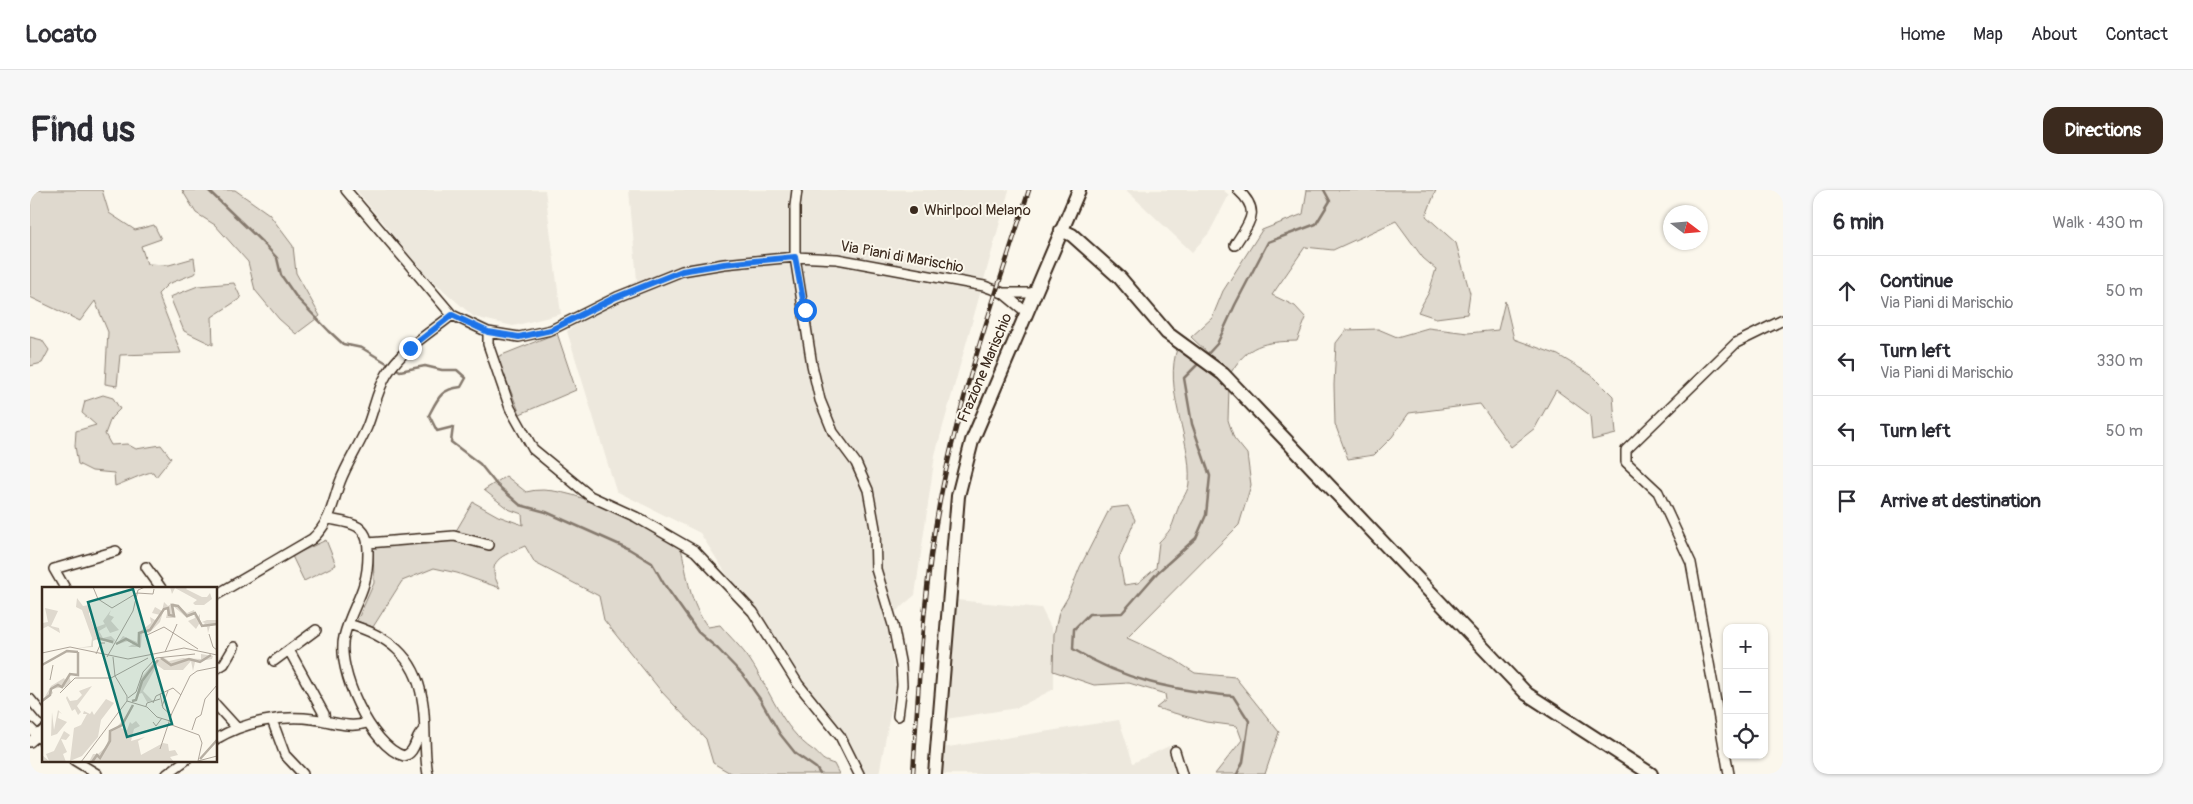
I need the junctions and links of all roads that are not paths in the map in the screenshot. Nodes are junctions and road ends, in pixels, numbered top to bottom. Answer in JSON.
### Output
{"nodes":[{"id":1,"x":346,"y":190,"type":"edge"},
{"id":2,"x":797,"y":190,"type":"edge"},
{"id":3,"x":1078,"y":190,"type":"edge"},
{"id":4,"x":1238,"y":190,"type":"edge"},
{"id":5,"x":1061,"y":230,"type":"junction"},
{"id":6,"x":1235,"y":246,"type":"dead end"},
{"id":7,"x":795,"y":257,"type":"junction"},
{"id":8,"x":1003,"y":293,"type":"junction"},
{"id":9,"x":1035,"y":293,"type":"junction"},
{"id":10,"x":1026,"y":312,"type":"junction"},
{"id":11,"x":452,"y":315,"type":"junction"},
{"id":12,"x":1783,"y":320,"type":"edge"},
{"id":13,"x":488,"y":332,"type":"junction"},
{"id":14,"x":329,"y":519,"type":"junction"},
{"id":15,"x":368,"y":543,"type":"junction"},
{"id":16,"x":489,"y":546,"type":"dead end"},
{"id":17,"x":116,"y":551,"type":"dead end"},
{"id":18,"x":146,"y":566,"type":"dead end"},
{"id":19,"x":64,"y":587,"type":"edge"},
{"id":20,"x":160,"y":587,"type":"edge"},
{"id":21,"x":218,"y":594,"type":"edge"},
{"id":22,"x":348,"y":624,"type":"junction"},
{"id":23,"x":316,"y":630,"type":"dead end"},
{"id":24,"x":234,"y":647,"type":"dead end"},
{"id":25,"x":289,"y":650,"type":"junction"},
{"id":26,"x":274,"y":661,"type":"dead end"},
{"id":27,"x":218,"y":668,"type":"edge"},
{"id":28,"x":30,"y":698,"type":"edge"},
{"id":29,"x":218,"y":707,"type":"edge"},
{"id":30,"x":42,"y":713,"type":"edge"},
{"id":31,"x":898,"y":716,"type":"dead end"},
{"id":32,"x":272,"y":720,"type":"junction"},
{"id":33,"x":325,"y":721,"type":"junction"},
{"id":34,"x":367,"y":723,"type":"junction"},
{"id":35,"x":30,"y":728,"type":"edge"},
{"id":36,"x":237,"y":728,"type":"junction"},
{"id":37,"x":424,"y":730,"type":"junction"},
{"id":38,"x":39,"y":738,"type":"edge"},
{"id":39,"x":218,"y":738,"type":"edge"},
{"id":40,"x":1175,"y":750,"type":"dead end"},
{"id":41,"x":77,"y":762,"type":"edge"},
{"id":42,"x":183,"y":762,"type":"edge"},
{"id":43,"x":97,"y":774,"type":"edge"},
{"id":44,"x":167,"y":774,"type":"edge"},
{"id":45,"x":303,"y":774,"type":"edge"},
{"id":46,"x":428,"y":774,"type":"edge"},
{"id":47,"x":859,"y":774,"type":"edge"},
{"id":48,"x":934,"y":774,"type":"edge"},
{"id":49,"x":1182,"y":774,"type":"edge"},
{"id":50,"x":1651,"y":774,"type":"edge"},
{"id":51,"x":1728,"y":774,"type":"edge"}],
"edges":[{"from":1,"to":11,"type":"street","name":"Via Piani di Marischio"},
{"from":2,"to":7,"type":"street"},
{"from":3,"to":5,"type":"street","name":"Frazione Marischio"},
{"from":4,"to":6,"type":"street"},
{"from":5,"to":9,"type":"street","name":"Frazione Marischio"},
{"from":5,"to":50,"type":"street"},
{"from":7,"to":8,"type":"street","name":"Via Piani di Marischio"},
{"from":7,"to":13,"type":"street","name":"Via Piani di Marischio"},
{"from":7,"to":31,"type":"street"},
{"from":8,"to":9,"type":"street"},
{"from":8,"to":10,"type":"street"},
{"from":9,"to":10,"type":"street","name":"Frazione Marischio"},
{"from":10,"to":48,"type":"street","name":"Frazione Marischio"},
{"from":11,"to":13,"type":"street","name":"Via Piani di Marischio"},
{"from":11,"to":14,"type":"street"},
{"from":12,"to":51,"type":"street"},
{"from":13,"to":47,"type":"street"},
{"from":14,"to":15,"type":"street"},
{"from":14,"to":21,"type":"street"},
{"from":15,"to":16,"type":"street"},
{"from":15,"to":22,"type":"street"},
{"from":17,"to":19,"type":"street"},
{"from":18,"to":20,"type":"street"},
{"from":22,"to":34,"type":"street"},
{"from":22,"to":37,"type":"street"},
{"from":23,"to":25,"type":"street"},
{"from":24,"to":27,"type":"street"},
{"from":25,"to":26,"type":"street"},
{"from":25,"to":33,"type":"street"},
{"from":28,"to":30,"type":"street"},
{"from":29,"to":36,"type":"street"},
{"from":32,"to":33,"type":"street"},
{"from":32,"to":36,"type":"street"},
{"from":32,"to":45,"type":"street"},
{"from":33,"to":34,"type":"street"},
{"from":34,"to":37,"type":"street"},
{"from":35,"to":38,"type":"street"},
{"from":36,"to":39,"type":"street"},
{"from":37,"to":46,"type":"street"},
{"from":40,"to":49,"type":"street"},
{"from":41,"to":43,"type":"street"},
{"from":42,"to":44,"type":"street"}]}
